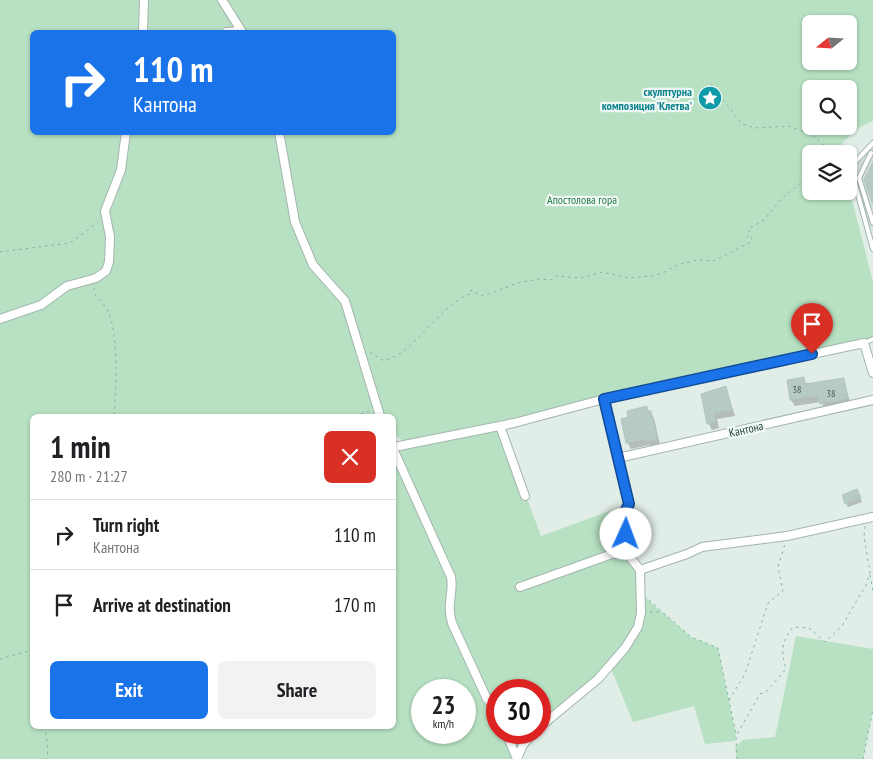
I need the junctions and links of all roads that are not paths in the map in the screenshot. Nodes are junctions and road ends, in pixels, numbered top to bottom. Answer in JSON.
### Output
{"nodes":[{"id":1,"x":144,"y":0,"type":"edge"},
{"id":2,"x":222,"y":0,"type":"edge"},
{"id":3,"x":143,"y":30,"type":"edge"},
{"id":4,"x":241,"y":30,"type":"edge"},
{"id":5,"x":126,"y":135,"type":"edge"},
{"id":6,"x":280,"y":135,"type":"edge"},
{"id":7,"x":873,"y":143,"type":"edge"},
{"id":8,"x":871,"y":153,"type":"dead end"},
{"id":9,"x":873,"y":223,"type":"edge"},
{"id":10,"x":873,"y":249,"type":"edge"},
{"id":11,"x":0,"y":319,"type":"edge"},
{"id":12,"x":873,"y":339,"type":"edge"},
{"id":13,"x":864,"y":342,"type":"junction"},
{"id":14,"x":873,"y":373,"type":"edge"},
{"id":15,"x":604,"y":399,"type":"junction"},
{"id":16,"x":873,"y":400,"type":"edge"},
{"id":17,"x":378,"y":412,"type":"edge"},
{"id":18,"x":500,"y":426,"type":"junction"},
{"id":19,"x":396,"y":449,"type":"edge"},
{"id":20,"x":396,"y":453,"type":"edge"},
{"id":21,"x":618,"y":458,"type":"junction"},
{"id":22,"x":526,"y":496,"type":"dead end"},
{"id":23,"x":869,"y":518,"type":"edge"},
{"id":24,"x":627,"y":553,"type":"junction"},
{"id":25,"x":640,"y":570,"type":"junction"},
{"id":26,"x":520,"y":588,"type":"dead end"},
{"id":27,"x":486,"y":697,"type":"edge"},
{"id":28,"x":551,"y":718,"type":"edge"},
{"id":29,"x":511,"y":744,"type":"edge"},
{"id":30,"x":524,"y":744,"type":"edge"},
{"id":31,"x":517,"y":759,"type":"edge"}],
"edges":[{"from":1,"to":3,"type":"street"},
{"from":2,"to":4,"type":"street"},
{"from":5,"to":11,"type":"street"},
{"from":6,"to":17,"type":"street"},
{"from":7,"to":10,"type":"lane"},
{"from":8,"to":9,"type":"lane"},
{"from":12,"to":13,"type":"lane"},
{"from":13,"to":14,"type":"street"},
{"from":13,"to":15,"type":"street"},
{"from":15,"to":18,"type":"street"},
{"from":15,"to":21,"type":"street"},
{"from":16,"to":21,"type":"street","name":"Кантона"},
{"from":18,"to":19,"type":"street"},
{"from":18,"to":22,"type":"street"},
{"from":20,"to":27,"type":"street"},
{"from":21,"to":24,"type":"street"},
{"from":23,"to":25,"type":"street"},
{"from":24,"to":25,"type":"street"},
{"from":24,"to":26,"type":"street"},
{"from":25,"to":28,"type":"street"},
{"from":29,"to":31,"type":"street"},
{"from":30,"to":31,"type":"street"}]}
